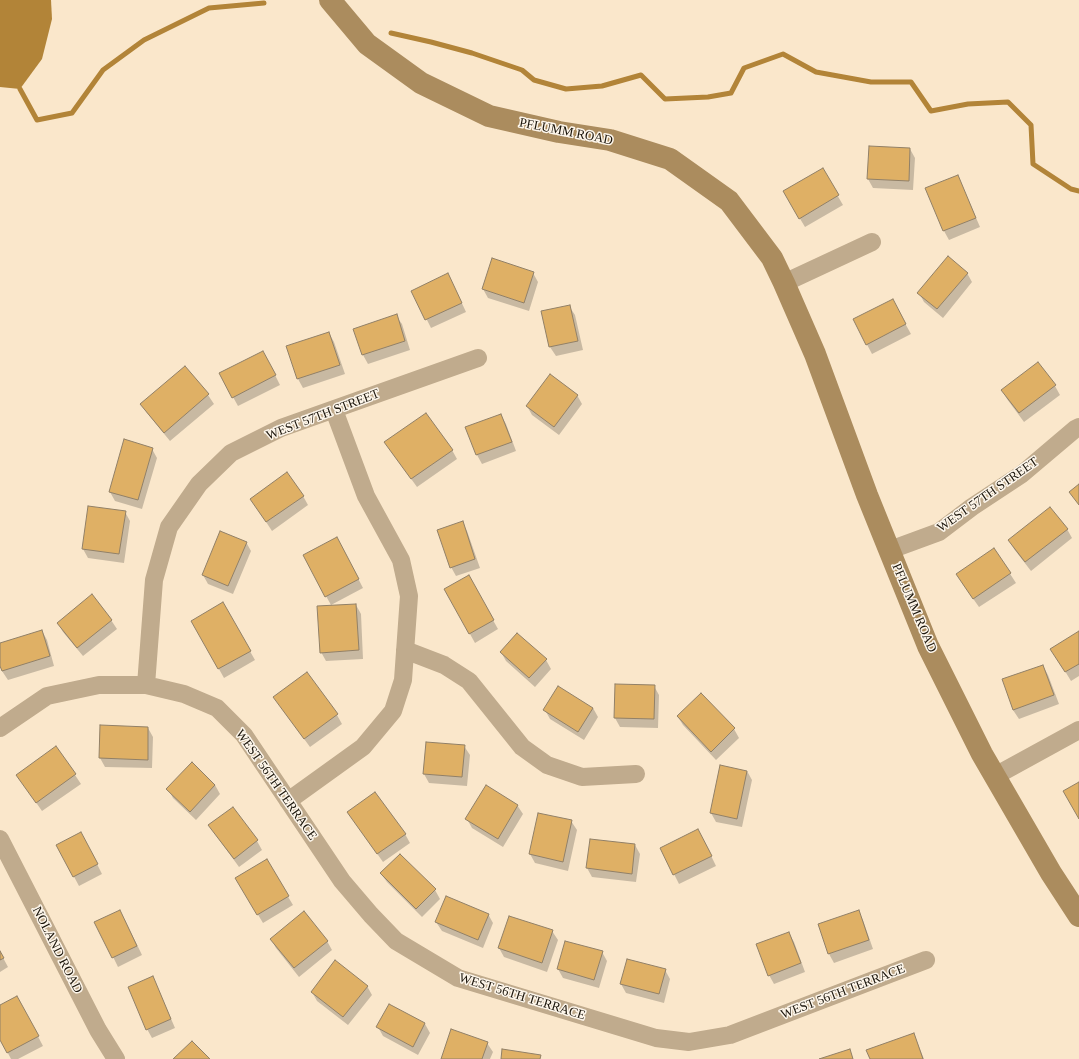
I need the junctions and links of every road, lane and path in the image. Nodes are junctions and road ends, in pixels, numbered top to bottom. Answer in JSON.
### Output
{"nodes":[{"id":1,"x":330,"y":0,"type":"edge"},
{"id":2,"x":872,"y":242,"type":"dead end"},
{"id":3,"x":784,"y":283,"type":"junction"},
{"id":4,"x":478,"y":358,"type":"dead end"},
{"id":5,"x":334,"y":410,"type":"junction"},
{"id":6,"x":1079,"y":427,"type":"edge"},
{"id":7,"x":890,"y":550,"type":"junction"},
{"id":8,"x":405,"y":650,"type":"junction"},
{"id":9,"x":146,"y":685,"type":"junction"},
{"id":10,"x":0,"y":728,"type":"edge"},
{"id":11,"x":1079,"y":730,"type":"edge"},
{"id":12,"x":636,"y":774,"type":"dead end"},
{"id":13,"x":995,"y":776,"type":"junction"},
{"id":14,"x":288,"y":801,"type":"junction"},
{"id":15,"x":0,"y":839,"type":"edge"},
{"id":16,"x":1079,"y":916,"type":"edge"},
{"id":17,"x":926,"y":960,"type":"dead end"},
{"id":18,"x":116,"y":1059,"type":"edge"}],
"edges":[{"from":1,"to":3,"type":"main road","name":"PFLUMM ROAD"},
{"from":2,"to":3,"type":"street"},
{"from":3,"to":7,"type":"main road","name":"PFLUMM ROAD"},
{"from":4,"to":5,"type":"street","name":"WEST 57TH STREET"},
{"from":5,"to":8,"type":"street"},
{"from":5,"to":9,"type":"street","name":"WEST 57TH STREET"},
{"from":6,"to":7,"type":"street","name":"WEST 57TH STREET"},
{"from":7,"to":13,"type":"main road","name":"PFLUMM ROAD"},
{"from":8,"to":12,"type":"street"},
{"from":8,"to":14,"type":"street"},
{"from":9,"to":10,"type":"street","name":"WEST 56TH TERRACE"},
{"from":9,"to":14,"type":"street","name":"WEST 56TH TERRACE"},
{"from":11,"to":13,"type":"street"},
{"from":13,"to":16,"type":"main road","name":"PFLUMM ROAD"},
{"from":14,"to":17,"type":"street","name":"WEST 56TH TERRACE"},
{"from":15,"to":18,"type":"street","name":"NOLAND ROAD"}]}
